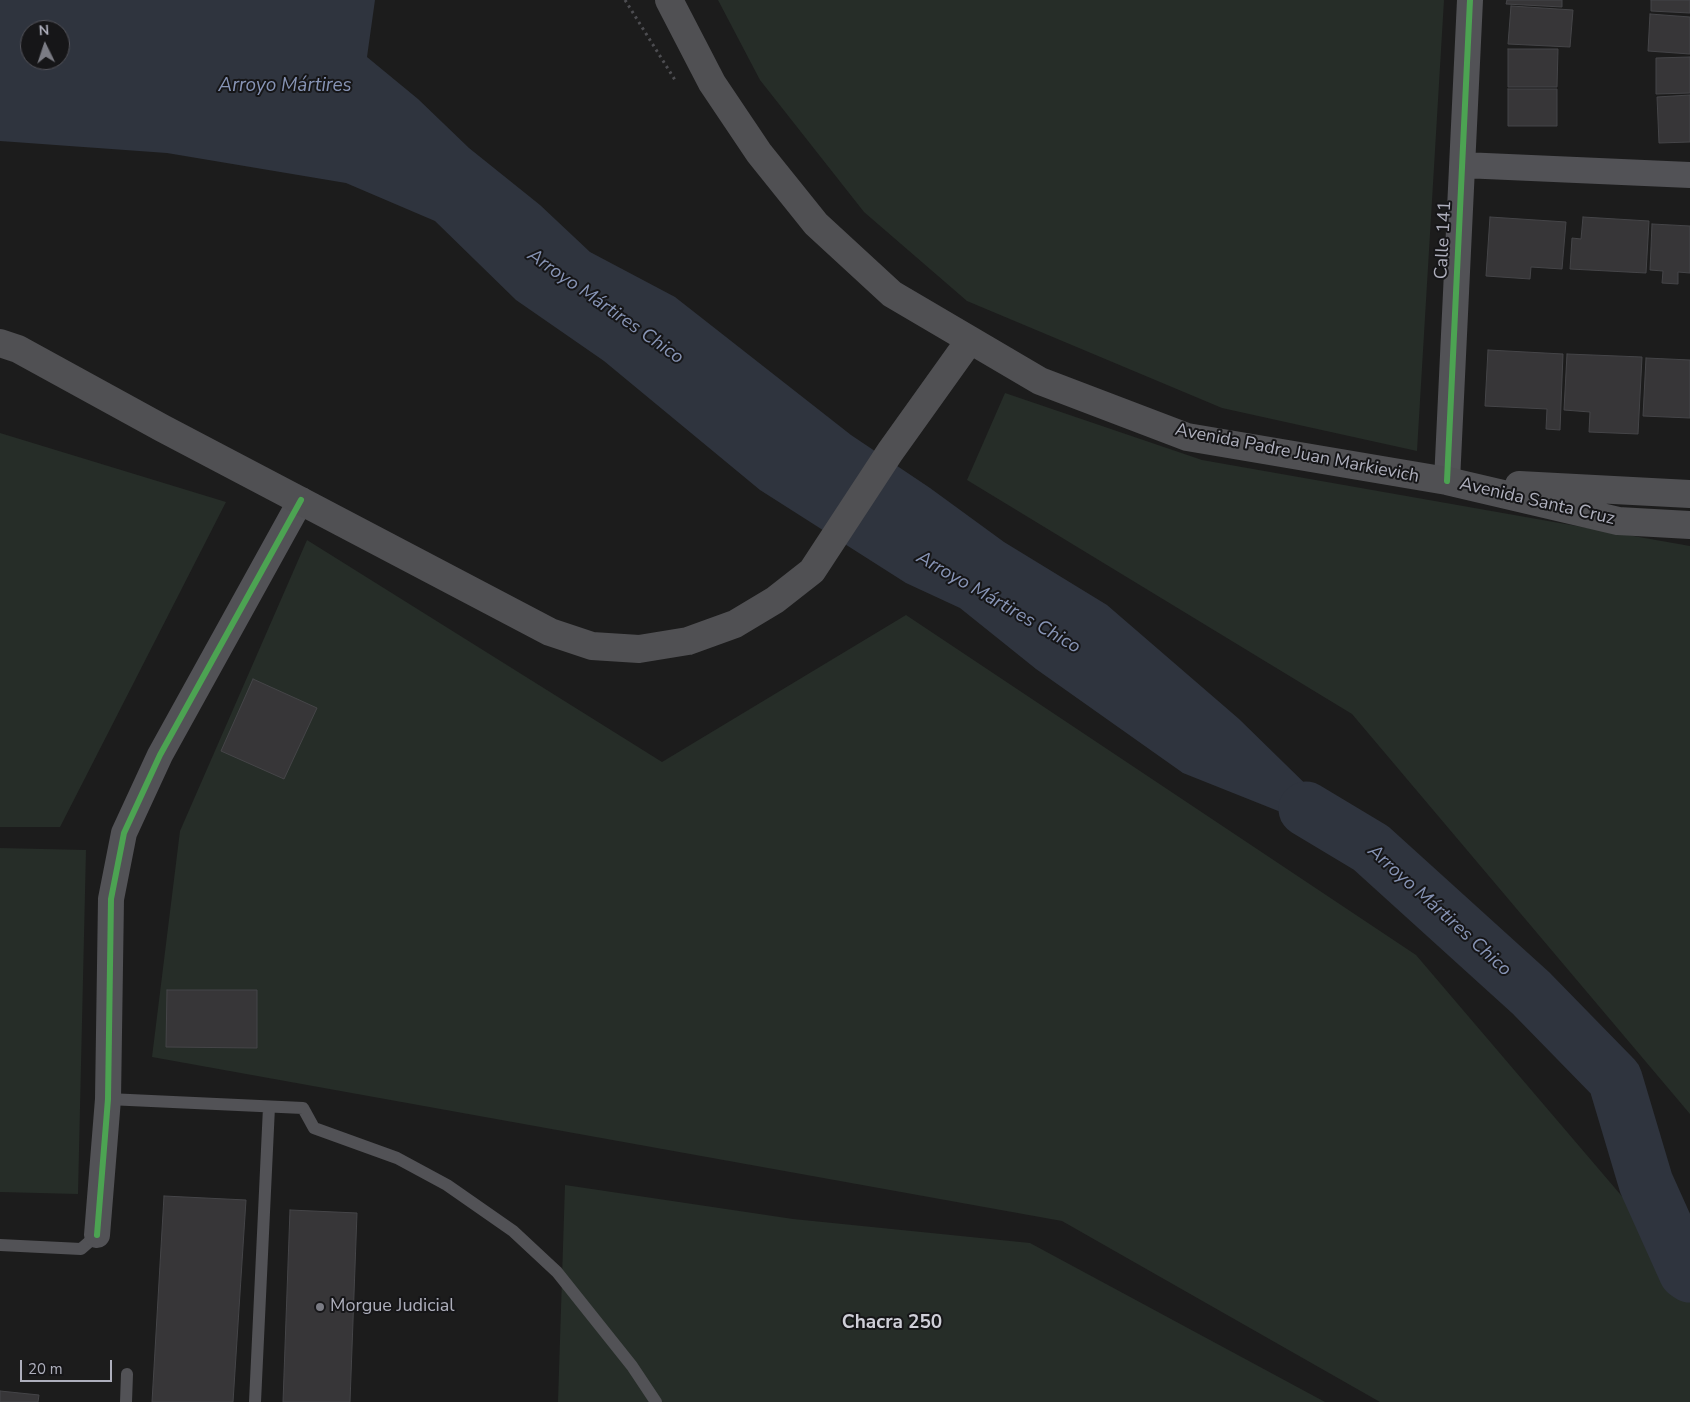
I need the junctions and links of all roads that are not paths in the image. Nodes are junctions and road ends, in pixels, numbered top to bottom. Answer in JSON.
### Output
{"nodes":[{"id":1,"x":669,"y":0,"type":"edge"},
{"id":2,"x":1470,"y":0,"type":"edge"},
{"id":3,"x":1462,"y":165,"type":"junction"},
{"id":4,"x":1690,"y":175,"type":"edge"},
{"id":5,"x":970,"y":340,"type":"junction"},
{"id":6,"x":0,"y":343,"type":"edge"},
{"id":7,"x":1447,"y":481,"type":"junction"},
{"id":8,"x":1690,"y":494,"type":"edge"},
{"id":9,"x":301,"y":500,"type":"junction"},
{"id":10,"x":1690,"y":525,"type":"edge"},
{"id":11,"x":108,"y":1099,"type":"junction"},
{"id":12,"x":269,"y":1107,"type":"junction"},
{"id":13,"x":97,"y":1235,"type":"joint"},
{"id":14,"x":0,"y":1245,"type":"edge"},
{"id":15,"x":127,"y":1374,"type":"dead end"},
{"id":16,"x":126,"y":1402,"type":"edge"},
{"id":17,"x":256,"y":1402,"type":"edge"},
{"id":18,"x":656,"y":1402,"type":"edge"}],
"edges":[{"from":1,"to":5,"type":"main road","name":"Avenida Padre Juan Markievich"},
{"from":2,"to":3,"type":"street","name":"Calle 141"},
{"from":3,"to":4,"type":"street"},
{"from":3,"to":7,"type":"street","name":"Calle 141"},
{"from":5,"to":7,"type":"main road","name":"Avenida Padre Juan Markievich"},
{"from":5,"to":9,"type":"main road"},
{"from":6,"to":9,"type":"main road"},
{"from":7,"to":8,"type":"main road","name":"Avenida Santa Cruz"},
{"from":7,"to":10,"type":"main road","name":"Avenida Santa Cruz"},
{"from":9,"to":11,"type":"street"},
{"from":11,"to":12,"type":"lane"},
{"from":11,"to":13,"type":"street"},
{"from":12,"to":17,"type":"lane"},
{"from":12,"to":18,"type":"lane"},
{"from":13,"to":14,"type":"lane"},
{"from":15,"to":16,"type":"lane"}]}
